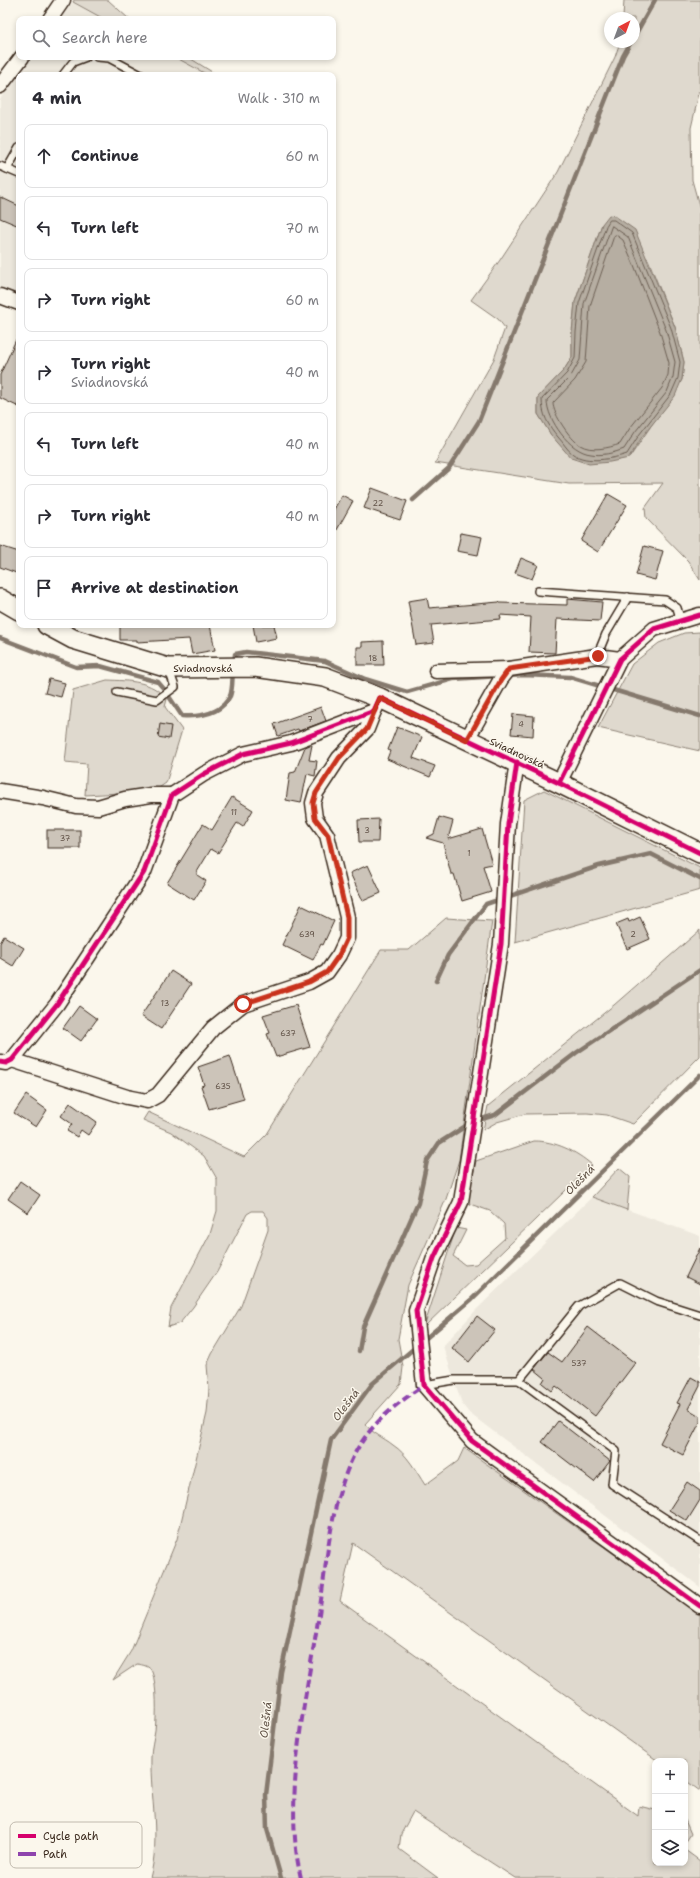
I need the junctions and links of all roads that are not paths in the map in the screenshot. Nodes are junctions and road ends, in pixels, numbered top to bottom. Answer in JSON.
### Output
{"nodes":[{"id":1,"x":64,"y":0,"type":"edge"},
{"id":2,"x":52,"y":16,"type":"edge"},
{"id":3,"x":20,"y":60,"type":"edge"},
{"id":4,"x":78,"y":60,"type":"edge"},
{"id":5,"x":113,"y":60,"type":"edge"},
{"id":6,"x":65,"y":72,"type":"edge"},
{"id":7,"x":135,"y":72,"type":"edge"},
{"id":8,"x":0,"y":86,"type":"edge"},
{"id":9,"x":16,"y":152,"type":"edge"},
{"id":10,"x":4,"y":168,"type":"edge"},
{"id":11,"x":16,"y":173,"type":"edge"},
{"id":12,"x":0,"y":296,"type":"edge"},
{"id":13,"x":16,"y":302,"type":"edge"},
{"id":14,"x":538,"y":591,"type":"dead end"},
{"id":15,"x":628,"y":597,"type":"junction"},
{"id":16,"x":0,"y":599,"type":"edge"},
{"id":17,"x":16,"y":608,"type":"edge"},
{"id":18,"x":700,"y":615,"type":"edge"},
{"id":19,"x":682,"y":621,"type":"junction"},
{"id":20,"x":53,"y":628,"type":"edge"},
{"id":21,"x":598,"y":656,"type":"junction"},
{"id":22,"x":620,"y":659,"type":"junction"},
{"id":23,"x":168,"y":668,"type":"junction"},
{"id":24,"x":436,"y":671,"type":"dead end"},
{"id":25,"x":505,"y":674,"type":"junction"},
{"id":26,"x":117,"y":692,"type":"dead end"},
{"id":27,"x":377,"y":704,"type":"junction"},
{"id":28,"x":467,"y":740,"type":"junction"},
{"id":29,"x":516,"y":762,"type":"junction"},
{"id":30,"x":559,"y":782,"type":"junction"},
{"id":31,"x":0,"y":790,"type":"edge"},
{"id":32,"x":172,"y":795,"type":"junction"},
{"id":33,"x":700,"y":853,"type":"edge"},
{"id":34,"x":4,"y":1064,"type":"edge"},
{"id":35,"x":700,"y":1315,"type":"edge"},
{"id":36,"x":519,"y":1380,"type":"junction"},
{"id":37,"x":424,"y":1385,"type":"junction"},
{"id":38,"x":700,"y":1541,"type":"edge"},
{"id":39,"x":700,"y":1606,"type":"edge"}],
"edges":[{"from":1,"to":2,"type":"street"},
{"from":3,"to":8,"type":"street"},
{"from":4,"to":6,"type":"lane"},
{"from":5,"to":7,"type":"lane"},
{"from":9,"to":10,"type":"lane"},
{"from":10,"to":11,"type":"lane"},
{"from":12,"to":13,"type":"street"},
{"from":14,"to":15,"type":"lane"},
{"from":15,"to":19,"type":"lane"},
{"from":15,"to":21,"type":"lane"},
{"from":16,"to":17,"type":"street"},
{"from":18,"to":19,"type":"street"},
{"from":19,"to":22,"type":"street"},
{"from":20,"to":23,"type":"street","name":"Sviadnovská"},
{"from":21,"to":22,"type":"street"},
{"from":21,"to":25,"type":"street"},
{"from":22,"to":30,"type":"street"},
{"from":23,"to":26,"type":"lane"},
{"from":23,"to":27,"type":"street","name":"Sviadnovská"},
{"from":24,"to":25,"type":"street"},
{"from":25,"to":28,"type":"street"},
{"from":27,"to":28,"type":"street","name":"Sviadnovská"},
{"from":27,"to":32,"type":"street"},
{"from":27,"to":34,"type":"street"},
{"from":28,"to":29,"type":"street","name":"Sviadnovská"},
{"from":29,"to":30,"type":"street","name":"Sviadnovská"},
{"from":29,"to":37,"type":"street"},
{"from":30,"to":33,"type":"street","name":"Sviadnovská"},
{"from":31,"to":32,"type":"street"},
{"from":32,"to":34,"type":"street"},
{"from":35,"to":36,"type":"lane"},
{"from":36,"to":37,"type":"lane"},
{"from":36,"to":38,"type":"lane"},
{"from":37,"to":39,"type":"street"}]}
